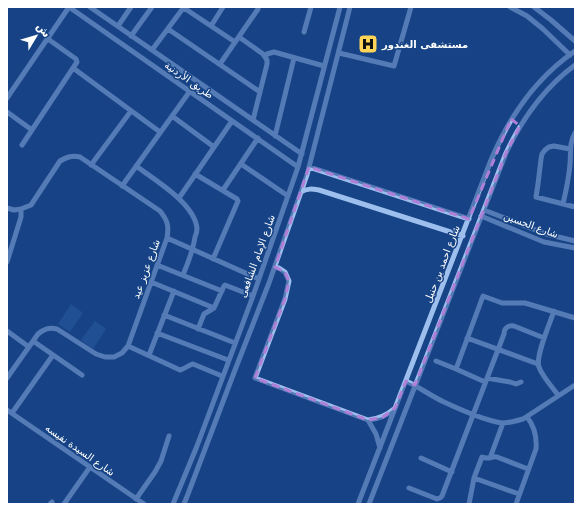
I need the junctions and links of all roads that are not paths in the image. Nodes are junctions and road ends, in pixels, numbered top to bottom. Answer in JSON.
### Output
{"nodes":[{"id":1,"x":69,"y":7,"type":"edge"},
{"id":2,"x":90,"y":7,"type":"edge"},
{"id":3,"x":131,"y":7,"type":"edge"},
{"id":4,"x":152,"y":7,"type":"edge"},
{"id":5,"x":223,"y":7,"type":"edge"},
{"id":6,"x":311,"y":7,"type":"edge"},
{"id":7,"x":340,"y":7,"type":"edge"},
{"id":8,"x":350,"y":7,"type":"edge"},
{"id":9,"x":411,"y":7,"type":"edge"},
{"id":10,"x":510,"y":7,"type":"edge"},
{"id":11,"x":534,"y":7,"type":"edge"},
{"id":12,"x":184,"y":8,"type":"edge"},
{"id":13,"x":258,"y":9,"type":"dead end"},
{"id":14,"x":118,"y":26,"type":"junction"},
{"id":15,"x":211,"y":26,"type":"junction"},
{"id":16,"x":168,"y":29,"type":"junction"},
{"id":17,"x":304,"y":32,"type":"dead end"},
{"id":18,"x":131,"y":36,"type":"junction"},
{"id":19,"x":48,"y":39,"type":"junction"},
{"id":20,"x":237,"y":40,"type":"junction"},
{"id":21,"x":575,"y":41,"type":"edge"},
{"id":22,"x":152,"y":50,"type":"junction"},
{"id":23,"x":575,"y":51,"type":"edge"},
{"id":24,"x":339,"y":53,"type":"junction"},
{"id":25,"x":570,"y":55,"type":"junction"},
{"id":26,"x":265,"y":57,"type":"junction"},
{"id":27,"x":294,"y":58,"type":"junction"},
{"id":28,"x":220,"y":64,"type":"junction"},
{"id":29,"x":324,"y":66,"type":"junction"},
{"id":30,"x":575,"y":66,"type":"edge"},
{"id":31,"x":73,"y":68,"type":"junction"},
{"id":32,"x":190,"y":91,"type":"junction"},
{"id":33,"x":260,"y":92,"type":"junction"},
{"id":34,"x":7,"y":98,"type":"edge"},
{"id":35,"x":131,"y":111,"type":"junction"},
{"id":36,"x":7,"y":112,"type":"edge"},
{"id":37,"x":172,"y":116,"type":"junction"},
{"id":38,"x":511,"y":119,"type":"junction"},
{"id":39,"x":253,"y":120,"type":"junction"},
{"id":40,"x":232,"y":121,"type":"junction"},
{"id":41,"x":520,"y":126,"type":"junction"},
{"id":42,"x":32,"y":130,"type":"junction"},
{"id":43,"x":160,"y":132,"type":"junction"},
{"id":44,"x":575,"y":133,"type":"edge"},
{"id":45,"x":275,"y":136,"type":"junction"},
{"id":46,"x":258,"y":138,"type":"junction"},
{"id":47,"x":22,"y":145,"type":"dead end"},
{"id":48,"x":214,"y":147,"type":"junction"},
{"id":49,"x":570,"y":149,"type":"junction"},
{"id":50,"x":302,"y":154,"type":"junction"},
{"id":51,"x":573,"y":163,"type":"edge"},
{"id":52,"x":241,"y":164,"type":"junction"},
{"id":53,"x":91,"y":165,"type":"junction"},
{"id":54,"x":136,"y":166,"type":"junction"},
{"id":55,"x":298,"y":167,"type":"junction"},
{"id":56,"x":309,"y":167,"type":"junction"},
{"id":57,"x":195,"y":174,"type":"junction"},
{"id":58,"x":122,"y":186,"type":"junction"},
{"id":59,"x":223,"y":190,"type":"junction"},
{"id":60,"x":301,"y":192,"type":"junction"},
{"id":61,"x":288,"y":196,"type":"junction"},
{"id":62,"x":178,"y":198,"type":"junction"},
{"id":63,"x":563,"y":204,"type":"junction"},
{"id":64,"x":575,"y":207,"type":"edge"},
{"id":65,"x":7,"y":208,"type":"edge"},
{"id":66,"x":21,"y":209,"type":"junction"},
{"id":67,"x":484,"y":210,"type":"junction"},
{"id":68,"x":481,"y":216,"type":"junction"},
{"id":69,"x":469,"y":219,"type":"junction"},
{"id":70,"x":462,"y":236,"type":"junction"},
{"id":71,"x":167,"y":238,"type":"junction"},
{"id":72,"x":564,"y":239,"type":"junction"},
{"id":73,"x":575,"y":241,"type":"edge"},
{"id":74,"x":563,"y":246,"type":"junction"},
{"id":75,"x":575,"y":248,"type":"edge"},
{"id":76,"x":193,"y":250,"type":"junction"},
{"id":77,"x":213,"y":259,"type":"junction"},
{"id":78,"x":7,"y":262,"type":"edge"},
{"id":79,"x":157,"y":265,"type":"junction"},
{"id":80,"x":275,"y":267,"type":"junction"},
{"id":81,"x":183,"y":275,"type":"junction"},
{"id":82,"x":259,"y":278,"type":"junction"},
{"id":83,"x":151,"y":282,"type":"junction"},
{"id":84,"x":174,"y":291,"type":"junction"},
{"id":85,"x":222,"y":291,"type":"junction"},
{"id":86,"x":253,"y":296,"type":"junction"},
{"id":87,"x":214,"y":308,"type":"junction"},
{"id":88,"x":554,"y":311,"type":"junction"},
{"id":89,"x":164,"y":315,"type":"junction"},
{"id":90,"x":575,"y":318,"type":"edge"},
{"id":91,"x":198,"y":329,"type":"junction"},
{"id":92,"x":7,"y":331,"type":"edge"},
{"id":93,"x":157,"y":333,"type":"junction"},
{"id":94,"x":467,"y":338,"type":"junction"},
{"id":95,"x":544,"y":338,"type":"junction"},
{"id":96,"x":33,"y":341,"type":"junction"},
{"id":97,"x":235,"y":343,"type":"junction"},
{"id":98,"x":128,"y":346,"type":"junction"},
{"id":99,"x":29,"y":347,"type":"junction"},
{"id":100,"x":497,"y":350,"type":"junction"},
{"id":101,"x":232,"y":352,"type":"junction"},
{"id":102,"x":53,"y":355,"type":"junction"},
{"id":103,"x":148,"y":355,"type":"junction"},
{"id":104,"x":241,"y":355,"type":"junction"},
{"id":105,"x":228,"y":360,"type":"junction"},
{"id":106,"x":436,"y":361,"type":"dead end"},
{"id":107,"x":538,"y":364,"type":"junction"},
{"id":108,"x":456,"y":368,"type":"junction"},
{"id":109,"x":82,"y":375,"type":"dead end"},
{"id":110,"x":222,"y":376,"type":"junction"},
{"id":111,"x":7,"y":378,"type":"edge"},
{"id":112,"x":486,"y":380,"type":"junction"},
{"id":113,"x":406,"y":381,"type":"junction"},
{"id":114,"x":521,"y":382,"type":"dead end"},
{"id":115,"x":415,"y":385,"type":"junction"},
{"id":116,"x":575,"y":385,"type":"edge"},
{"id":117,"x":558,"y":396,"type":"junction"},
{"id":118,"x":395,"y":408,"type":"junction"},
{"id":119,"x":9,"y":412,"type":"edge"},
{"id":120,"x":473,"y":414,"type":"junction"},
{"id":121,"x":527,"y":417,"type":"junction"},
{"id":122,"x":368,"y":420,"type":"junction"},
{"id":123,"x":503,"y":423,"type":"junction"},
{"id":124,"x":169,"y":436,"type":"dead end"},
{"id":125,"x":380,"y":449,"type":"junction"},
{"id":126,"x":420,"y":458,"type":"dead end"},
{"id":127,"x":490,"y":458,"type":"junction"},
{"id":128,"x":90,"y":467,"type":"junction"},
{"id":129,"x":528,"y":469,"type":"junction"},
{"id":130,"x":452,"y":472,"type":"junction"},
{"id":131,"x":474,"y":478,"type":"junction"},
{"id":132,"x":409,"y":488,"type":"dead end"},
{"id":133,"x":520,"y":494,"type":"junction"},
{"id":134,"x":136,"y":499,"type":"junction"},
{"id":135,"x":64,"y":504,"type":"edge"},
{"id":136,"x":144,"y":504,"type":"edge"},
{"id":137,"x":173,"y":504,"type":"edge"},
{"id":138,"x":184,"y":504,"type":"edge"},
{"id":139,"x":358,"y":504,"type":"edge"},
{"id":140,"x":369,"y":504,"type":"edge"},
{"id":141,"x":469,"y":504,"type":"edge"},
{"id":142,"x":516,"y":504,"type":"edge"}],
"edges":[{"from":1,"to":19,"type":"street"},
{"from":1,"to":32,"type":"street","name":"طريق الأردنية"},
{"from":2,"to":14,"type":"street","name":"طريق الأردنية"},
{"from":3,"to":14,"type":"street"},
{"from":4,"to":18,"type":"street"},
{"from":5,"to":15,"type":"street"},
{"from":6,"to":17,"type":"street"},
{"from":7,"to":29,"type":"street","name":"شارع الإمام الشافعى"},
{"from":8,"to":24,"type":"street","name":"شارع الإمام الشافعى"},
{"from":9,"to":24,"type":"street"},
{"from":10,"to":25,"type":"street"},
{"from":11,"to":21,"type":"street"},
{"from":12,"to":15,"type":"street"},
{"from":12,"to":16,"type":"street"},
{"from":13,"to":20,"type":"street"},
{"from":14,"to":18,"type":"street","name":"طريق الأردنية"},
{"from":15,"to":20,"type":"street"},
{"from":16,"to":22,"type":"street"},
{"from":16,"to":28,"type":"street"},
{"from":18,"to":22,"type":"street","name":"طريق الأردنية"},
{"from":19,"to":31,"type":"street"},
{"from":19,"to":34,"type":"street"},
{"from":20,"to":26,"type":"street"},
{"from":20,"to":28,"type":"street"},
{"from":22,"to":39,"type":"street","name":"طريق الأردنية"},
{"from":23,"to":25,"type":"street","name":"شارع احمد بن حنبل"},
{"from":24,"to":56,"type":"street","name":"شارع الإمام الشافعى"},
{"from":25,"to":38,"type":"street","name":"شارع احمد بن حنبل"},
{"from":26,"to":27,"type":"street"},
{"from":26,"to":33,"type":"street"},
{"from":27,"to":29,"type":"street"},
{"from":27,"to":45,"type":"street"},
{"from":28,"to":33,"type":"street"},
{"from":29,"to":50,"type":"street","name":"شارع الإمام الشافعى"},
{"from":30,"to":41,"type":"street","name":"شارع احمد بن حنبل"},
{"from":31,"to":35,"type":"street"},
{"from":31,"to":42,"type":"street"},
{"from":32,"to":37,"type":"street"},
{"from":32,"to":40,"type":"street","name":"طريق الأردنية"},
{"from":33,"to":39,"type":"street"},
{"from":35,"to":43,"type":"street"},
{"from":35,"to":53,"type":"street"},
{"from":36,"to":42,"type":"street"},
{"from":37,"to":43,"type":"street"},
{"from":37,"to":48,"type":"street"},
{"from":38,"to":41,"type":"street"},
{"from":38,"to":69,"type":"street","name":"شارع احمد بن حنبل"},
{"from":39,"to":45,"type":"street","name":"طريق الأردنية"},
{"from":40,"to":46,"type":"street","name":"طريق الأردنية"},
{"from":40,"to":48,"type":"street"},
{"from":41,"to":67,"type":"street","name":"شارع احمد بن حنبل"},
{"from":42,"to":47,"type":"street"},
{"from":43,"to":54,"type":"street"},
{"from":44,"to":49,"type":"street"},
{"from":45,"to":50,"type":"street","name":"طريق الأردنية"},
{"from":46,"to":52,"type":"street"},
{"from":46,"to":55,"type":"street","name":"طريق الأردنية"},
{"from":48,"to":57,"type":"street"},
{"from":49,"to":51,"type":"street"},
{"from":49,"to":63,"type":"street"},
{"from":50,"to":55,"type":"street","name":"شارع الإمام الشافعى"},
{"from":51,"to":63,"type":"street"},
{"from":52,"to":59,"type":"street"},
{"from":52,"to":61,"type":"street"},
{"from":53,"to":58,"type":"street","name":"شارع عزيز عيد"},
{"from":53,"to":66,"type":"street","name":"شارع عزيز عيد"},
{"from":54,"to":58,"type":"street"},
{"from":54,"to":62,"type":"street"},
{"from":55,"to":61,"type":"street","name":"شارع الإمام الشافعى"},
{"from":56,"to":60,"type":"street","name":"شارع الإمام الشافعى"},
{"from":56,"to":69,"type":"street"},
{"from":57,"to":59,"type":"street"},
{"from":57,"to":62,"type":"street"},
{"from":58,"to":71,"type":"street","name":"شارع عزيز عيد"},
{"from":59,"to":77,"type":"street"},
{"from":60,"to":70,"type":"street"},
{"from":60,"to":80,"type":"street","name":"شارع الإمام الشافعى"},
{"from":61,"to":82,"type":"street","name":"شارع الإمام الشافعى"},
{"from":62,"to":76,"type":"street"},
{"from":63,"to":64,"type":"street"},
{"from":65,"to":66,"type":"street"},
{"from":66,"to":78,"type":"street"},
{"from":67,"to":68,"type":"street","name":"شارع احمد بن حنبل"},
{"from":67,"to":72,"type":"street","name":"شارع الحسين"},
{"from":68,"to":74,"type":"street","name":"شارع الحسين"},
{"from":68,"to":115,"type":"street","name":"شارع احمد بن حنبل"},
{"from":69,"to":70,"type":"street","name":"شارع احمد بن حنبل"},
{"from":70,"to":113,"type":"street","name":"شارع احمد بن حنبل"},
{"from":71,"to":76,"type":"street"},
{"from":71,"to":79,"type":"street","name":"شارع عزيز عيد"},
{"from":72,"to":73,"type":"street","name":"شارع الحسين"},
{"from":72,"to":74,"type":"street"},
{"from":74,"to":75,"type":"street","name":"شارع الحسين"},
{"from":76,"to":77,"type":"street"},
{"from":76,"to":81,"type":"street"},
{"from":77,"to":82,"type":"street"},
{"from":79,"to":81,"type":"street"},
{"from":79,"to":83,"type":"street","name":"شارع عزيز عيد"},
{"from":80,"to":104,"type":"street","name":"شارع الإمام الشافعى"},
{"from":80,"to":122,"type":"street"},
{"from":81,"to":85,"type":"street"},
{"from":82,"to":86,"type":"street","name":"شارع الإمام الشافعى"},
{"from":83,"to":84,"type":"street"},
{"from":83,"to":98,"type":"street","name":"شارع عزيز عيد"},
{"from":84,"to":87,"type":"street"},
{"from":84,"to":89,"type":"street"},
{"from":85,"to":86,"type":"street"},
{"from":85,"to":87,"type":"street"},
{"from":86,"to":97,"type":"street","name":"شارع الإمام الشافعى"},
{"from":87,"to":91,"type":"street"},
{"from":88,"to":90,"type":"street"},
{"from":88,"to":94,"type":"street"},
{"from":88,"to":95,"type":"street"},
{"from":89,"to":91,"type":"street"},
{"from":89,"to":93,"type":"street"},
{"from":91,"to":97,"type":"street"},
{"from":92,"to":99,"type":"street"},
{"from":93,"to":103,"type":"street"},
{"from":93,"to":105,"type":"street"},
{"from":94,"to":100,"type":"street"},
{"from":94,"to":108,"type":"street"},
{"from":95,"to":100,"type":"street"},
{"from":95,"to":107,"type":"street"},
{"from":96,"to":98,"type":"street"},
{"from":96,"to":99,"type":"street"},
{"from":96,"to":102,"type":"street"},
{"from":97,"to":101,"type":"street","name":"شارع الإمام الشافعى"},
{"from":98,"to":103,"type":"street"},
{"from":99,"to":111,"type":"street"},
{"from":100,"to":107,"type":"street"},
{"from":100,"to":112,"type":"street"},
{"from":101,"to":104,"type":"street"},
{"from":101,"to":105,"type":"street","name":"شارع الإمام الشافعى"},
{"from":102,"to":109,"type":"street"},
{"from":102,"to":119,"type":"street"},
{"from":103,"to":110,"type":"street"},
{"from":104,"to":138,"type":"street","name":"شارع الإمام الشافعى"},
{"from":105,"to":110,"type":"street","name":"شارع الإمام الشافعى"},
{"from":106,"to":108,"type":"street"},
{"from":107,"to":117,"type":"street"},
{"from":108,"to":112,"type":"street"},
{"from":110,"to":137,"type":"street","name":"شارع الإمام الشافعى"},
{"from":112,"to":114,"type":"street"},
{"from":112,"to":120,"type":"street"},
{"from":113,"to":115,"type":"street"},
{"from":113,"to":118,"type":"street","name":"شارع احمد بن حنبل"},
{"from":115,"to":120,"type":"street"},
{"from":115,"to":140,"type":"street","name":"شارع احمد بن حنبل"},
{"from":116,"to":117,"type":"street"},
{"from":117,"to":121,"type":"street"},
{"from":118,"to":122,"type":"street"},
{"from":118,"to":125,"type":"street","name":"شارع احمد بن حنبل"},
{"from":119,"to":128,"type":"street","name":"شارع السيدة نفيسه"},
{"from":120,"to":123,"type":"street"},
{"from":120,"to":130,"type":"street"},
{"from":121,"to":123,"type":"street"},
{"from":121,"to":129,"type":"street"},
{"from":122,"to":125,"type":"street"},
{"from":123,"to":127,"type":"street"},
{"from":124,"to":134,"type":"street"},
{"from":125,"to":139,"type":"street","name":"شارع احمد بن حنبل"},
{"from":126,"to":130,"type":"street"},
{"from":127,"to":129,"type":"street"},
{"from":127,"to":131,"type":"street"},
{"from":128,"to":134,"type":"street","name":"شارع السيدة نفيسه"},
{"from":128,"to":135,"type":"street"},
{"from":129,"to":133,"type":"street"},
{"from":130,"to":132,"type":"street"},
{"from":131,"to":133,"type":"street"},
{"from":131,"to":141,"type":"street"},
{"from":133,"to":142,"type":"street"},
{"from":134,"to":136,"type":"street","name":"شارع السيدة نفيسه"}]}
